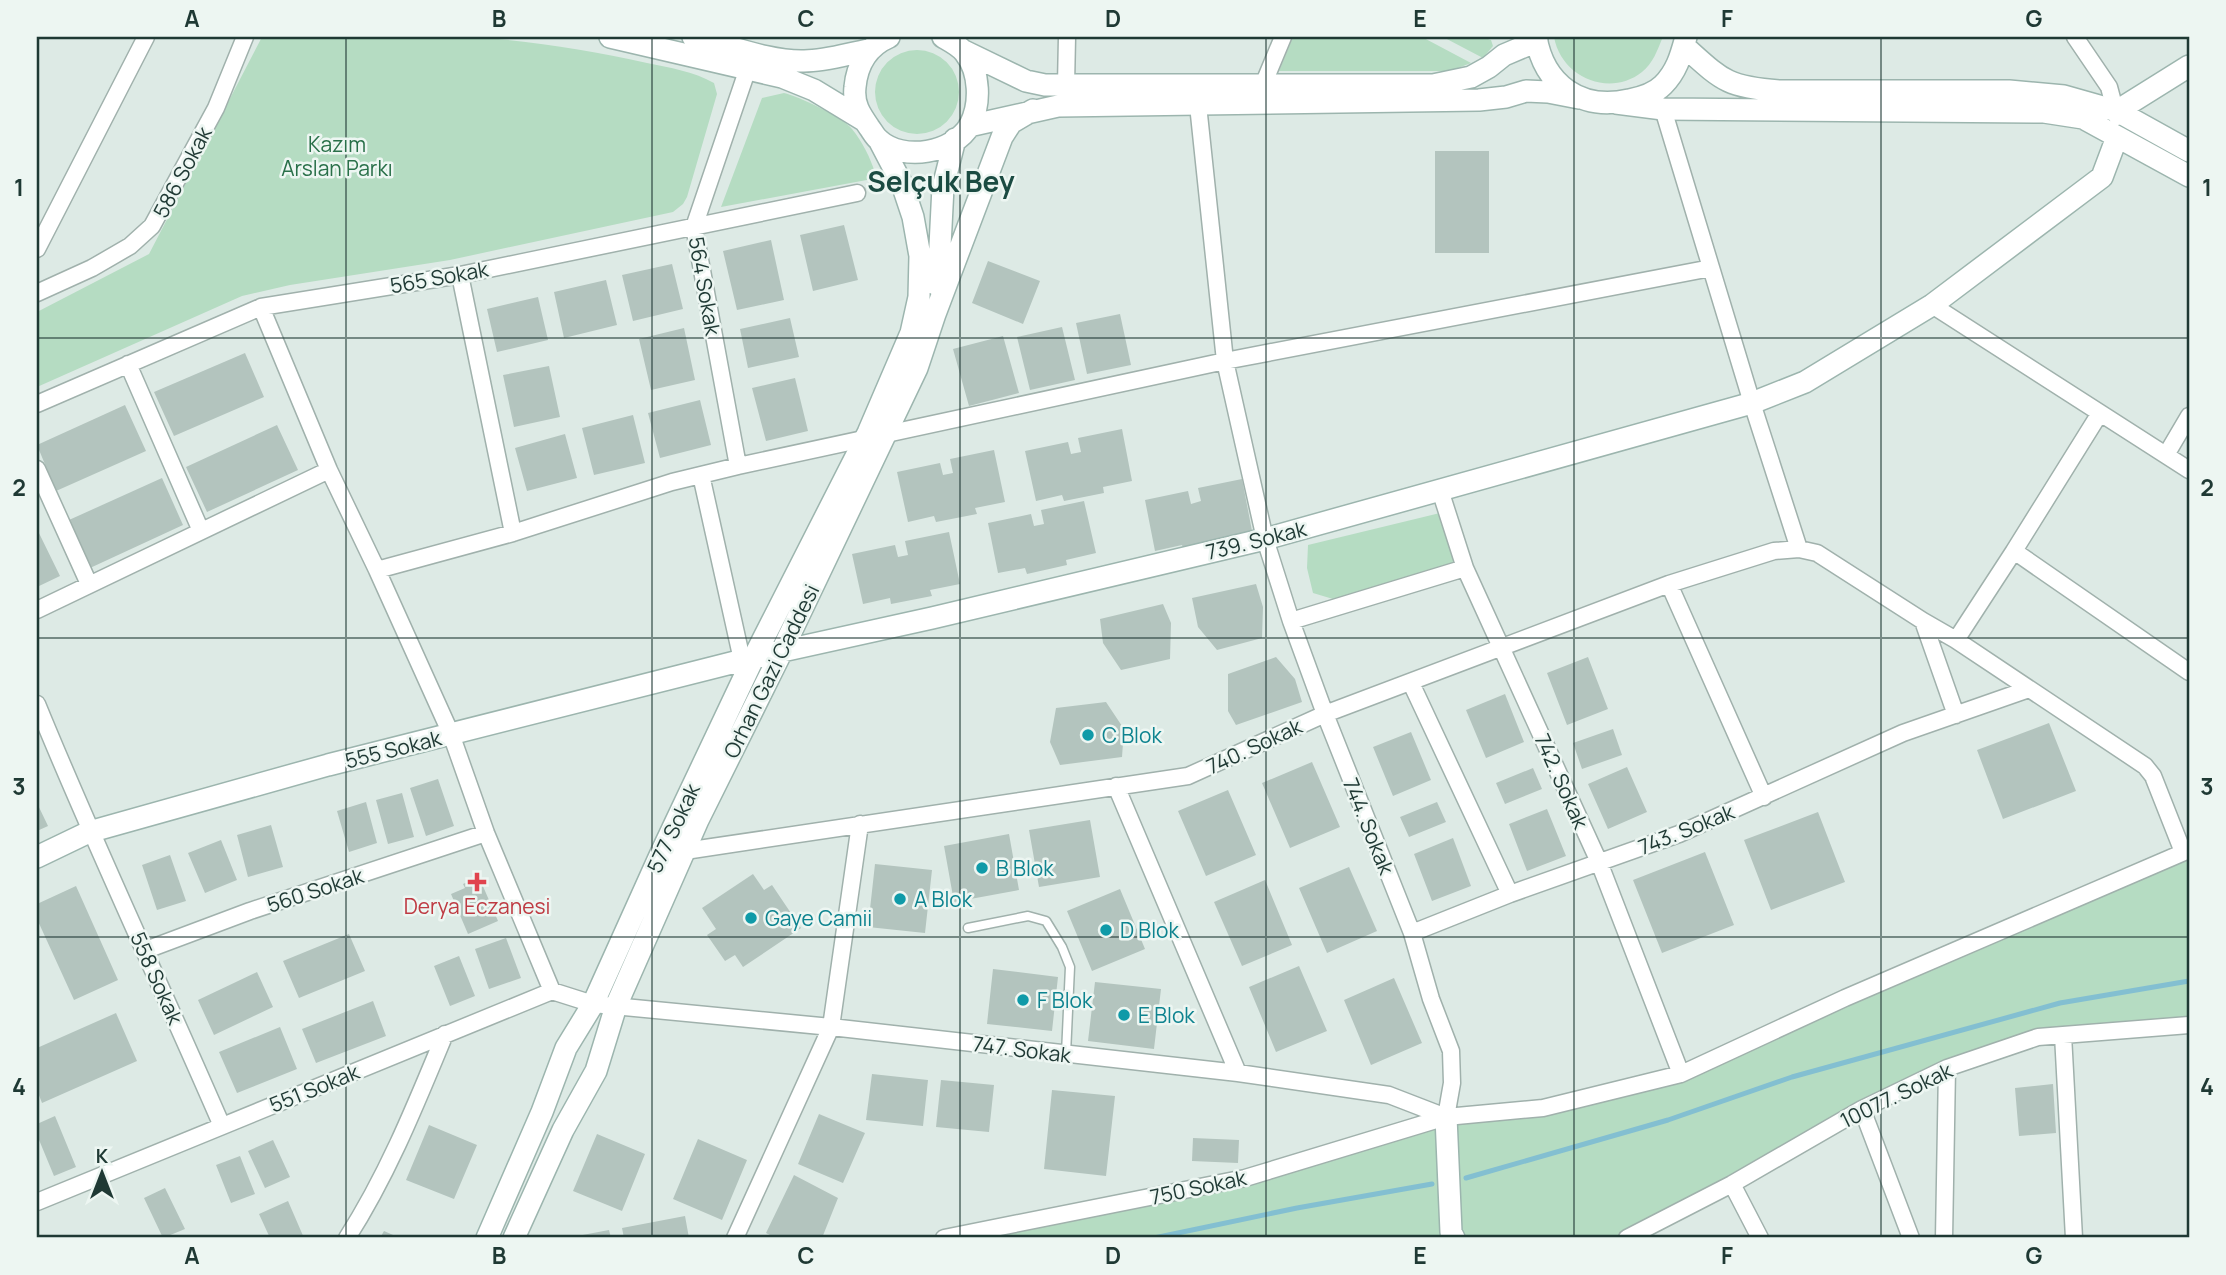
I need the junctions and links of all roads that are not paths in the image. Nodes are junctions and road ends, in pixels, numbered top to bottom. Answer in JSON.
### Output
{"nodes":[{"id":1,"x":146,"y":37,"type":"edge"},
{"id":2,"x":245,"y":37,"type":"edge"},
{"id":3,"x":610,"y":37,"type":"edge"},
{"id":4,"x":693,"y":37,"type":"edge"},
{"id":5,"x":889,"y":37,"type":"edge"},
{"id":6,"x":943,"y":37,"type":"edge"},
{"id":7,"x":1067,"y":37,"type":"edge"},
{"id":8,"x":1283,"y":37,"type":"edge"},
{"id":9,"x":2075,"y":37,"type":"edge"},
{"id":10,"x":1537,"y":39,"type":"edge"},
{"id":11,"x":1685,"y":41,"type":"edge"},
{"id":12,"x":869,"y":50,"type":"junction"},
{"id":13,"x":964,"y":51,"type":"junction"},
{"id":14,"x":2189,"y":66,"type":"edge"},
{"id":15,"x":747,"y":71,"type":"junction"},
{"id":16,"x":1066,"y":85,"type":"junction"},
{"id":17,"x":1263,"y":85,"type":"junction"},
{"id":18,"x":1579,"y":98,"type":"junction"},
{"id":19,"x":1616,"y":103,"type":"junction"},
{"id":20,"x":1198,"y":105,"type":"junction"},
{"id":21,"x":1663,"y":109,"type":"junction"},
{"id":22,"x":1032,"y":110,"type":"junction"},
{"id":23,"x":2117,"y":111,"type":"junction"},
{"id":24,"x":866,"y":121,"type":"junction"},
{"id":25,"x":962,"y":133,"type":"junction"},
{"id":26,"x":2118,"y":137,"type":"junction"},
{"id":27,"x":879,"y":140,"type":"junction"},
{"id":28,"x":2189,"y":151,"type":"edge"},
{"id":29,"x":2189,"y":176,"type":"edge"},
{"id":30,"x":857,"y":193,"type":"dead end"},
{"id":31,"x":694,"y":227,"type":"junction"},
{"id":32,"x":37,"y":248,"type":"edge"},
{"id":33,"x":1711,"y":268,"type":"junction"},
{"id":34,"x":460,"y":275,"type":"junction"},
{"id":35,"x":40,"y":292,"type":"edge"},
{"id":36,"x":1931,"y":304,"type":"junction"},
{"id":37,"x":261,"y":307,"type":"junction"},
{"id":38,"x":935,"y":314,"type":"junction"},
{"id":39,"x":1225,"y":361,"type":"junction"},
{"id":40,"x":128,"y":364,"type":"junction"},
{"id":41,"x":1752,"y":403,"type":"junction"},
{"id":42,"x":37,"y":404,"type":"edge"},
{"id":43,"x":2100,"y":413,"type":"junction"},
{"id":44,"x":2189,"y":416,"type":"edge"},
{"id":45,"x":875,"y":436,"type":"junction"},
{"id":46,"x":2166,"y":455,"type":"junction"},
{"id":47,"x":738,"y":466,"type":"junction"},
{"id":48,"x":37,"y":469,"type":"edge"},
{"id":49,"x":329,"y":470,"type":"junction"},
{"id":50,"x":2189,"y":470,"type":"edge"},
{"id":51,"x":701,"y":475,"type":"junction"},
{"id":52,"x":1440,"y":490,"type":"junction"},
{"id":53,"x":201,"y":531,"type":"junction"},
{"id":54,"x":513,"y":533,"type":"junction"},
{"id":55,"x":1265,"y":539,"type":"junction"},
{"id":56,"x":1799,"y":550,"type":"junction"},
{"id":57,"x":2014,"y":551,"type":"junction"},
{"id":58,"x":1465,"y":568,"type":"junction"},
{"id":59,"x":377,"y":570,"type":"junction"},
{"id":60,"x":89,"y":584,"type":"junction"},
{"id":61,"x":1670,"y":584,"type":"junction"},
{"id":62,"x":37,"y":610,"type":"edge"},
{"id":63,"x":1291,"y":621,"type":"junction"},
{"id":64,"x":1923,"y":621,"type":"junction"},
{"id":65,"x":1956,"y":640,"type":"junction"},
{"id":66,"x":1503,"y":648,"type":"junction"},
{"id":67,"x":782,"y":651,"type":"junction"},
{"id":68,"x":748,"y":659,"type":"junction"},
{"id":69,"x":2189,"y":671,"type":"edge"},
{"id":70,"x":1411,"y":683,"type":"junction"},
{"id":71,"x":2029,"y":689,"type":"junction"},
{"id":72,"x":37,"y":704,"type":"edge"},
{"id":73,"x":1325,"y":714,"type":"junction"},
{"id":74,"x":1956,"y":715,"type":"junction"},
{"id":75,"x":451,"y":734,"type":"junction"},
{"id":76,"x":1116,"y":786,"type":"junction"},
{"id":77,"x":1764,"y":797,"type":"junction"},
{"id":78,"x":860,"y":824,"type":"junction"},
{"id":79,"x":89,"y":832,"type":"junction"},
{"id":80,"x":486,"y":833,"type":"junction"},
{"id":81,"x":685,"y":850,"type":"junction"},
{"id":82,"x":2186,"y":851,"type":"edge"},
{"id":83,"x":37,"y":856,"type":"edge"},
{"id":84,"x":1599,"y":862,"type":"junction"},
{"id":85,"x":1510,"y":894,"type":"junction"},
{"id":86,"x":968,"y":928,"type":"dead end"},
{"id":87,"x":1412,"y":933,"type":"junction"},
{"id":88,"x":146,"y":950,"type":"junction"},
{"id":89,"x":552,"y":991,"type":"junction"},
{"id":90,"x":593,"y":1004,"type":"junction"},
{"id":91,"x":616,"y":1006,"type":"junction"},
{"id":92,"x":2189,"y":1025,"type":"edge"},
{"id":93,"x":831,"y":1027,"type":"junction"},
{"id":94,"x":445,"y":1034,"type":"junction"},
{"id":95,"x":2063,"y":1035,"type":"junction"},
{"id":96,"x":1066,"y":1054,"type":"junction"},
{"id":97,"x":1947,"y":1068,"type":"junction"},
{"id":98,"x":1238,"y":1073,"type":"junction"},
{"id":99,"x":1681,"y":1074,"type":"junction"},
{"id":100,"x":1862,"y":1109,"type":"junction"},
{"id":101,"x":1446,"y":1117,"type":"junction"},
{"id":102,"x":222,"y":1126,"type":"junction"},
{"id":103,"x":1732,"y":1184,"type":"junction"},
{"id":104,"x":38,"y":1197,"type":"edge"},
{"id":105,"x":347,"y":1238,"type":"edge"},
{"id":106,"x":487,"y":1238,"type":"edge"},
{"id":107,"x":514,"y":1238,"type":"edge"},
{"id":108,"x":735,"y":1238,"type":"edge"},
{"id":109,"x":944,"y":1238,"type":"edge"},
{"id":110,"x":1454,"y":1238,"type":"edge"},
{"id":111,"x":1627,"y":1238,"type":"edge"},
{"id":112,"x":1760,"y":1238,"type":"edge"},
{"id":113,"x":1911,"y":1238,"type":"edge"},
{"id":114,"x":1944,"y":1238,"type":"edge"},
{"id":115,"x":2074,"y":1238,"type":"edge"}],
"edges":[{"from":1,"to":32,"type":"street"},
{"from":2,"to":35,"type":"street","name":"586 Sokak"},
{"from":3,"to":15,"type":"street"},
{"from":4,"to":12,"type":"street"},
{"from":5,"to":12,"type":"street"},
{"from":6,"to":13,"type":"street"},
{"from":7,"to":16,"type":"street"},
{"from":8,"to":17,"type":"street"},
{"from":9,"to":23,"type":"street"},
{"from":10,"to":17,"type":"street"},
{"from":10,"to":18,"type":"street"},
{"from":11,"to":19,"type":"street"},
{"from":11,"to":23,"type":"street"},
{"from":12,"to":24,"type":"street"},
{"from":13,"to":16,"type":"street"},
{"from":13,"to":25,"type":"street"},
{"from":14,"to":23,"type":"street"},
{"from":15,"to":24,"type":"street"},
{"from":15,"to":31,"type":"street","name":"564 Sokak"},
{"from":16,"to":17,"type":"street"},
{"from":18,"to":19,"type":"street"},
{"from":18,"to":20,"type":"street"},
{"from":19,"to":21,"type":"street"},
{"from":20,"to":22,"type":"street"},
{"from":20,"to":39,"type":"street","name":"744. Sokak"},
{"from":21,"to":26,"type":"street"},
{"from":21,"to":33,"type":"street"},
{"from":22,"to":25,"type":"street"},
{"from":22,"to":38,"type":"street","name":"Orhan Gazi Caddesi"},
{"from":23,"to":26,"type":"street"},
{"from":23,"to":28,"type":"street"},
{"from":24,"to":27,"type":"street","name":"577 Sokak"},
{"from":25,"to":27,"type":"street"},
{"from":25,"to":38,"type":"street"},
{"from":26,"to":29,"type":"street"},
{"from":26,"to":36,"type":"street","name":"739. Sokak"},
{"from":27,"to":45,"type":"street","name":"577 Sokak"},
{"from":30,"to":31,"type":"street","name":"565 Sokak"},
{"from":31,"to":34,"type":"street","name":"565 Sokak"},
{"from":31,"to":47,"type":"street","name":"564 Sokak"},
{"from":33,"to":39,"type":"street"},
{"from":33,"to":41,"type":"street"},
{"from":34,"to":37,"type":"street","name":"565 Sokak"},
{"from":34,"to":54,"type":"street"},
{"from":36,"to":41,"type":"street","name":"739. Sokak"},
{"from":36,"to":43,"type":"street"},
{"from":37,"to":40,"type":"street","name":"565 Sokak"},
{"from":37,"to":49,"type":"street"},
{"from":38,"to":45,"type":"street","name":"Orhan Gazi Caddesi"},
{"from":39,"to":45,"type":"street"},
{"from":39,"to":55,"type":"street","name":"744. Sokak"},
{"from":40,"to":42,"type":"street","name":"565 Sokak"},
{"from":40,"to":53,"type":"street"},
{"from":41,"to":52,"type":"street","name":"739. Sokak"},
{"from":41,"to":56,"type":"street"},
{"from":43,"to":46,"type":"street"},
{"from":43,"to":57,"type":"street"},
{"from":44,"to":46,"type":"street"},
{"from":45,"to":47,"type":"street"},
{"from":45,"to":67,"type":"street","name":"Orhan Gazi Caddesi"},
{"from":45,"to":68,"type":"street","name":"577 Sokak"},
{"from":46,"to":50,"type":"street"},
{"from":47,"to":51,"type":"street"},
{"from":48,"to":60,"type":"street"},
{"from":49,"to":53,"type":"street"},
{"from":49,"to":59,"type":"street"},
{"from":51,"to":54,"type":"street"},
{"from":51,"to":68,"type":"street"},
{"from":52,"to":55,"type":"street","name":"739. Sokak"},
{"from":52,"to":58,"type":"street","name":"742. Sokak"},
{"from":53,"to":60,"type":"street"},
{"from":54,"to":59,"type":"street"},
{"from":55,"to":63,"type":"street","name":"744. Sokak"},
{"from":55,"to":67,"type":"street","name":"739. Sokak"},
{"from":56,"to":61,"type":"street","name":"740. Sokak"},
{"from":56,"to":64,"type":"street"},
{"from":57,"to":65,"type":"street"},
{"from":57,"to":69,"type":"street"},
{"from":58,"to":63,"type":"street"},
{"from":58,"to":66,"type":"street","name":"742. Sokak"},
{"from":59,"to":75,"type":"street"},
{"from":60,"to":62,"type":"street"},
{"from":61,"to":66,"type":"street","name":"740. Sokak"},
{"from":61,"to":77,"type":"street"},
{"from":63,"to":73,"type":"street","name":"744. Sokak"},
{"from":64,"to":65,"type":"street"},
{"from":64,"to":74,"type":"street"},
{"from":65,"to":71,"type":"street"},
{"from":66,"to":70,"type":"street","name":"740. Sokak"},
{"from":66,"to":84,"type":"street","name":"742. Sokak"},
{"from":67,"to":68,"type":"street","name":"739. Sokak"},
{"from":67,"to":81,"type":"street","name":"Orhan Gazi Caddesi"},
{"from":68,"to":75,"type":"street","name":"555 Sokak"},
{"from":68,"to":90,"type":"street","name":"577 Sokak"},
{"from":70,"to":73,"type":"street","name":"740. Sokak"},
{"from":70,"to":85,"type":"street"},
{"from":71,"to":74,"type":"street","name":"743. Sokak"},
{"from":71,"to":82,"type":"street"},
{"from":72,"to":79,"type":"street","name":"558 Sokak"},
{"from":73,"to":76,"type":"street","name":"740. Sokak"},
{"from":73,"to":87,"type":"street","name":"744. Sokak"},
{"from":74,"to":77,"type":"street","name":"743. Sokak"},
{"from":75,"to":79,"type":"street","name":"555 Sokak"},
{"from":75,"to":80,"type":"street"},
{"from":76,"to":78,"type":"street","name":"740. Sokak"},
{"from":76,"to":98,"type":"street"},
{"from":77,"to":84,"type":"street","name":"743. Sokak"},
{"from":78,"to":81,"type":"street","name":"740. Sokak"},
{"from":78,"to":93,"type":"street"},
{"from":79,"to":83,"type":"street","name":"555 Sokak"},
{"from":79,"to":88,"type":"street","name":"558 Sokak"},
{"from":80,"to":88,"type":"street","name":"560 Sokak"},
{"from":80,"to":89,"type":"street"},
{"from":81,"to":91,"type":"street","name":"Orhan Gazi Caddesi"},
{"from":82,"to":99,"type":"street"},
{"from":84,"to":85,"type":"street","name":"743. Sokak"},
{"from":84,"to":99,"type":"street","name":"742. Sokak"},
{"from":85,"to":87,"type":"street","name":"743. Sokak"},
{"from":86,"to":96,"type":"lane"},
{"from":87,"to":101,"type":"street","name":"744. Sokak"},
{"from":88,"to":102,"type":"street","name":"558 Sokak"},
{"from":89,"to":90,"type":"street"},
{"from":89,"to":94,"type":"street","name":"551 Sokak"},
{"from":90,"to":91,"type":"street","name":"747. Sokak"},
{"from":90,"to":106,"type":"street","name":"577 Sokak"},
{"from":91,"to":93,"type":"street","name":"747. Sokak"},
{"from":91,"to":107,"type":"street","name":"Orhan Gazi Caddesi"},
{"from":92,"to":95,"type":"street","name":"10077. Sokak"},
{"from":93,"to":96,"type":"street","name":"747. Sokak"},
{"from":93,"to":108,"type":"street"},
{"from":94,"to":102,"type":"street","name":"551 Sokak"},
{"from":94,"to":105,"type":"street"},
{"from":95,"to":97,"type":"street","name":"10077. Sokak"},
{"from":95,"to":115,"type":"street"},
{"from":96,"to":98,"type":"street","name":"747. Sokak"},
{"from":97,"to":100,"type":"street","name":"10077. Sokak"},
{"from":97,"to":114,"type":"street"},
{"from":98,"to":101,"type":"street","name":"747. Sokak"},
{"from":99,"to":101,"type":"street"},
{"from":100,"to":103,"type":"street","name":"10077. Sokak"},
{"from":100,"to":113,"type":"street"},
{"from":101,"to":109,"type":"street","name":"750 Sokak"},
{"from":101,"to":110,"type":"street"},
{"from":102,"to":104,"type":"street","name":"551 Sokak"},
{"from":103,"to":111,"type":"street","name":"10077. Sokak"},
{"from":103,"to":112,"type":"street"}]}
